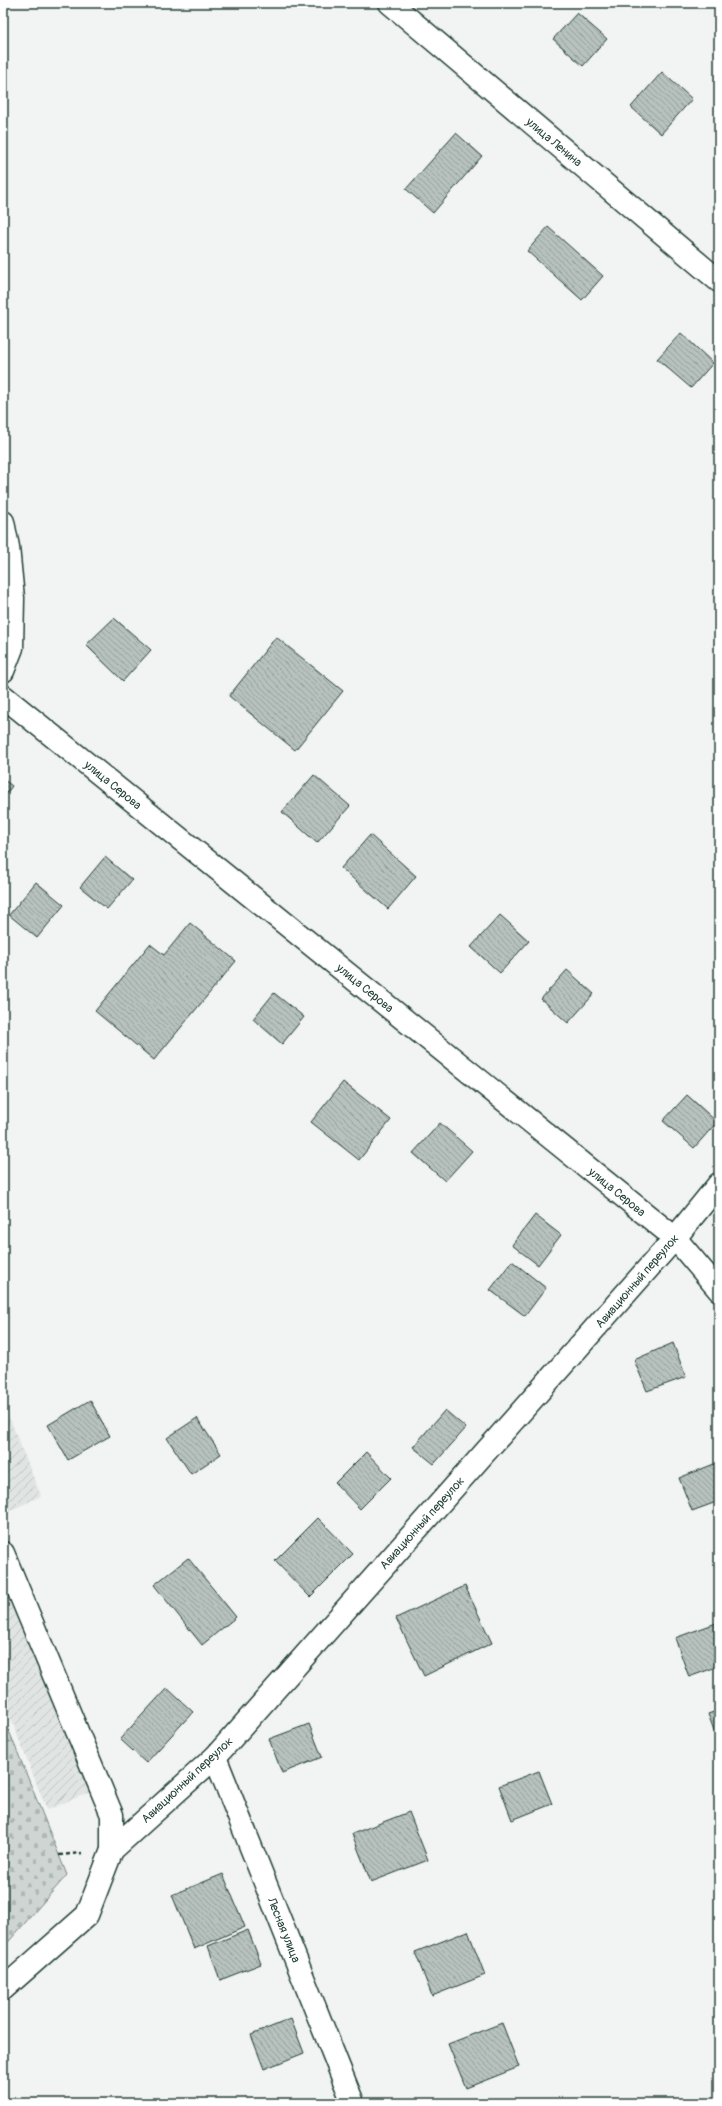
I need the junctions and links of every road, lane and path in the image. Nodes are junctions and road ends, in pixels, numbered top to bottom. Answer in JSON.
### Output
{"nodes":[{"id":1,"x":390,"y":3,"type":"edge"},
{"id":2,"x":719,"y":281,"type":"edge"},
{"id":3,"x":3,"y":522,"type":"edge"},
{"id":4,"x":5,"y":548,"type":"edge"},
{"id":5,"x":3,"y":671,"type":"edge"},
{"id":6,"x":3,"y":696,"type":"edge"},
{"id":7,"x":719,"y":1184,"type":"edge"},
{"id":8,"x":675,"y":1238,"type":"junction"},
{"id":9,"x":719,"y":1290,"type":"edge"},
{"id":10,"x":3,"y":1553,"type":"edge"},
{"id":11,"x":215,"y":1757,"type":"junction"},
{"id":12,"x":112,"y":1850,"type":"junction"},
{"id":13,"x":3,"y":1989,"type":"edge"},
{"id":14,"x":353,"y":2103,"type":"edge"}],
"edges":[{"from":1,"to":2,"type":"street","name":"улица Ленина"},
{"from":3,"to":4,"type":"street"},
{"from":4,"to":5,"type":"street"},
{"from":6,"to":8,"type":"street","name":"улица Серова"},
{"from":7,"to":8,"type":"street","name":"Авиационный переулок"},
{"from":8,"to":9,"type":"street","name":"улица Серова"},
{"from":8,"to":11,"type":"street","name":"Авиационный переулок"},
{"from":10,"to":12,"type":"street"},
{"from":11,"to":12,"type":"street","name":"Авиационный переулок"},
{"from":11,"to":14,"type":"street","name":"Лесная улица"},
{"from":12,"to":13,"type":"street"}]}
